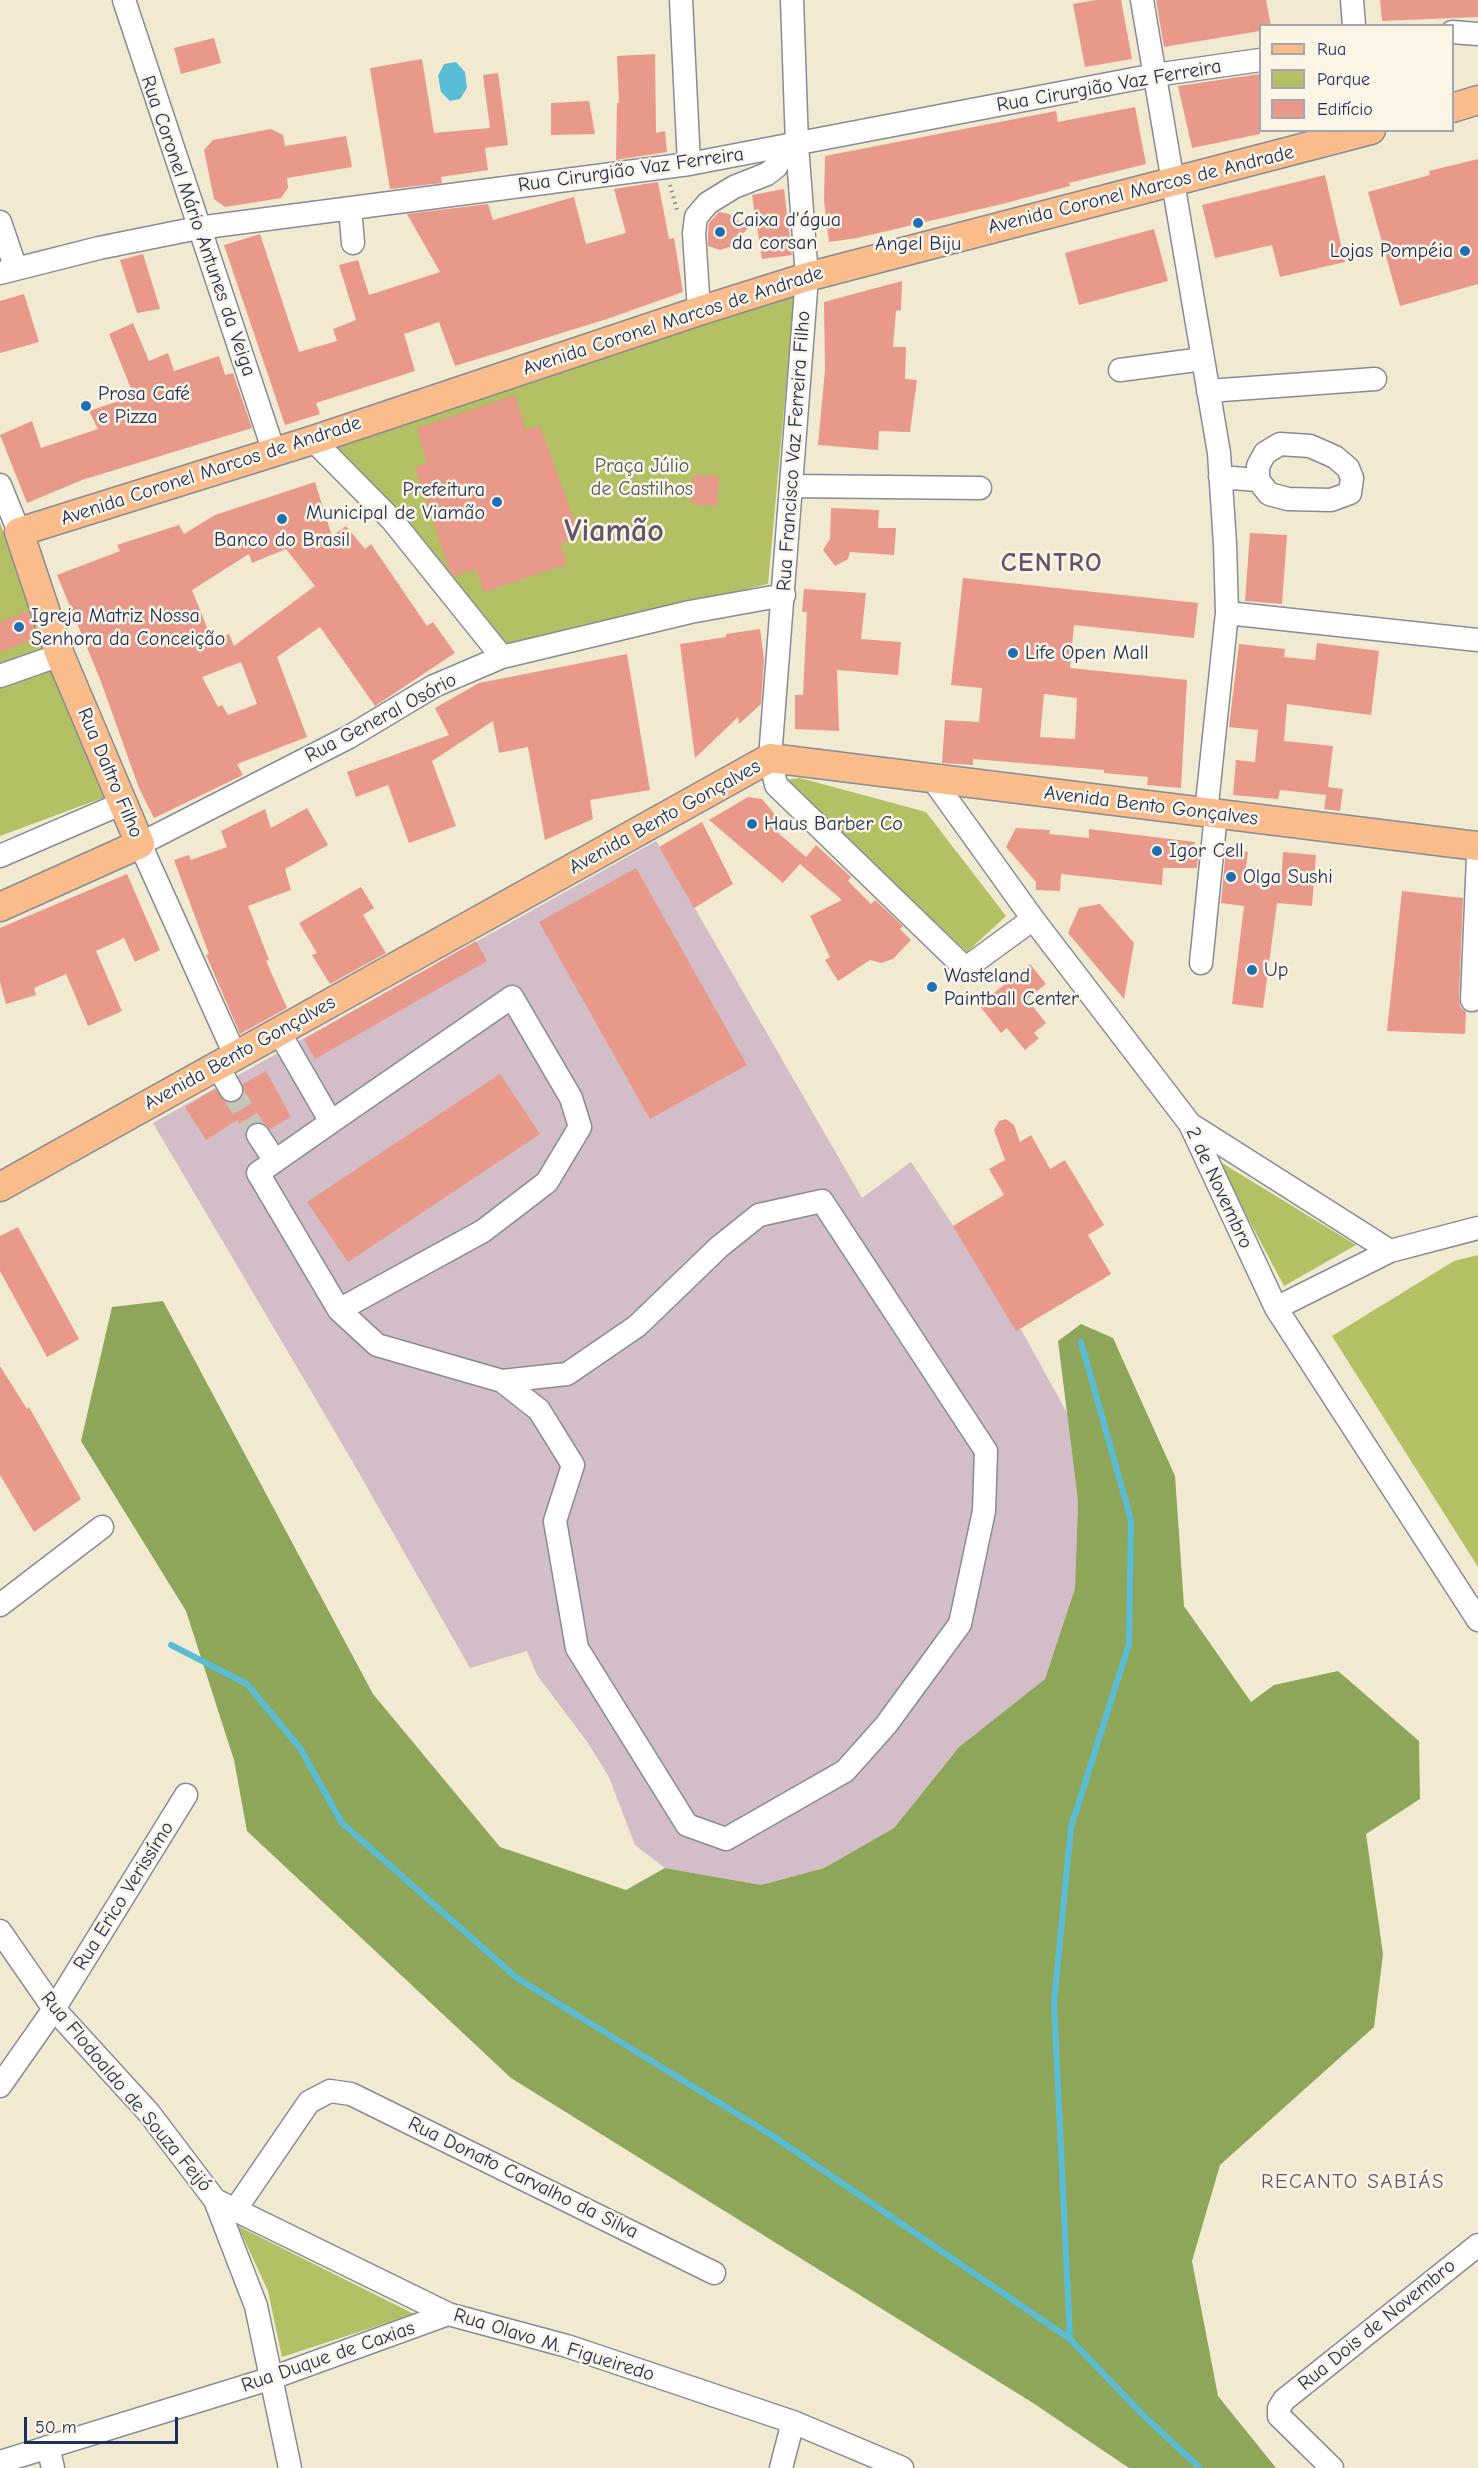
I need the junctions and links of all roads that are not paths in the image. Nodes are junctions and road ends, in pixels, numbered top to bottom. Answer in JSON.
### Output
{"nodes":[{"id":1,"x":124,"y":0,"type":"edge"},
{"id":2,"x":681,"y":0,"type":"edge"},
{"id":3,"x":792,"y":0,"type":"edge"},
{"id":4,"x":1142,"y":0,"type":"edge"},
{"id":5,"x":1352,"y":0,"type":"edge"},
{"id":6,"x":1354,"y":24,"type":"edge"},
{"id":7,"x":1454,"y":33,"type":"edge"},
{"id":8,"x":1478,"y":34,"type":"edge"},
{"id":9,"x":1259,"y":60,"type":"edge"},
{"id":10,"x":1155,"y":75,"type":"junction"},
{"id":11,"x":1478,"y":100,"type":"edge"},
{"id":12,"x":1454,"y":107,"type":"edge"},
{"id":13,"x":1364,"y":132,"type":"edge"},
{"id":14,"x":792,"y":146,"type":"junction"},
{"id":15,"x":689,"y":164,"type":"junction"},
{"id":16,"x":1175,"y":183,"type":"junction"},
{"id":17,"x":350,"y":208,"type":"junction"},
{"id":18,"x":0,"y":222,"type":"edge"},
{"id":19,"x":198,"y":228,"type":"junction"},
{"id":20,"x":353,"y":243,"type":"dead end"},
{"id":21,"x":8,"y":271,"type":"edge"},
{"id":22,"x":807,"y":277,"type":"junction"},
{"id":23,"x":699,"y":311,"type":"junction"},
{"id":24,"x":1203,"y":359,"type":"junction"},
{"id":25,"x":1120,"y":370,"type":"dead end"},
{"id":26,"x":1375,"y":380,"type":"dead end"},
{"id":27,"x":1208,"y":391,"type":"junction"},
{"id":28,"x":313,"y":440,"type":"junction"},
{"id":29,"x":274,"y":452,"type":"junction"},
{"id":30,"x":1220,"y":477,"type":"junction"},
{"id":31,"x":1258,"y":480,"type":"dead end"},
{"id":32,"x":0,"y":485,"type":"edge"},
{"id":33,"x":791,"y":486,"type":"junction"},
{"id":34,"x":980,"y":488,"type":"dead end"},
{"id":35,"x":19,"y":532,"type":"junction"},
{"id":36,"x":784,"y":595,"type":"junction"},
{"id":37,"x":1227,"y":613,"type":"junction"},
{"id":38,"x":1478,"y":640,"type":"edge"},
{"id":39,"x":60,"y":655,"type":"junction"},
{"id":40,"x":502,"y":657,"type":"junction"},
{"id":41,"x":0,"y":676,"type":"edge"},
{"id":42,"x":770,"y":758,"type":"junction"},
{"id":43,"x":931,"y":777,"type":"junction"},
{"id":44,"x":123,"y":803,"type":"junction"},
{"id":45,"x":1211,"y":814,"type":"junction"},
{"id":46,"x":140,"y":844,"type":"junction"},
{"id":47,"x":1478,"y":846,"type":"edge"},
{"id":48,"x":0,"y":856,"type":"edge"},
{"id":49,"x":1478,"y":856,"type":"edge"},
{"id":50,"x":0,"y":907,"type":"edge"},
{"id":51,"x":1033,"y":919,"type":"junction"},
{"id":52,"x":1201,"y":963,"type":"dead end"},
{"id":53,"x":1472,"y":1000,"type":"dead end"},
{"id":54,"x":279,"y":1032,"type":"junction"},
{"id":55,"x":226,"y":1060,"type":"junction"},
{"id":56,"x":231,"y":1090,"type":"tunnel mouth"},
{"id":57,"x":330,"y":1122,"type":"junction"},
{"id":58,"x":1190,"y":1124,"type":"junction"},
{"id":59,"x":258,"y":1135,"type":"tunnel mouth"},
{"id":60,"x":275,"y":1161,"type":"junction"},
{"id":61,"x":0,"y":1187,"type":"edge"},
{"id":62,"x":1478,"y":1228,"type":"edge"},
{"id":63,"x":1390,"y":1251,"type":"junction"},
{"id":64,"x":1276,"y":1308,"type":"junction"},
{"id":65,"x":339,"y":1310,"type":"junction"},
{"id":66,"x":502,"y":1381,"type":"junction"},
{"id":67,"x":102,"y":1527,"type":"dead end"},
{"id":68,"x":0,"y":1605,"type":"edge"},
{"id":69,"x":1478,"y":1620,"type":"edge"},
{"id":70,"x":186,"y":1795,"type":"dead end"},
{"id":71,"x":0,"y":1931,"type":"edge"},
{"id":72,"x":54,"y":2009,"type":"junction"},
{"id":73,"x":0,"y":2086,"type":"edge"},
{"id":74,"x":225,"y":2205,"type":"junction"},
{"id":75,"x":1478,"y":2245,"type":"edge"},
{"id":76,"x":714,"y":2273,"type":"dead end"},
{"id":77,"x":448,"y":2314,"type":"junction"},
{"id":78,"x":269,"y":2379,"type":"junction"},
{"id":79,"x":793,"y":2422,"type":"junction"},
{"id":80,"x":51,"y":2457,"type":"edge"},
{"id":81,"x":0,"y":2462,"type":"edge"},
{"id":82,"x":290,"y":2468,"type":"edge"},
{"id":83,"x":781,"y":2468,"type":"edge"},
{"id":84,"x":902,"y":2468,"type":"edge"},
{"id":85,"x":1332,"y":2468,"type":"edge"}],
"edges":[{"from":1,"to":19,"type":"street","name":"Rua Coronel Mário Antunes da Veiga"},
{"from":2,"to":15,"type":"street"},
{"from":3,"to":14,"type":"street","name":"Rua Francisco Vaz Ferreira Filho"},
{"from":4,"to":10,"type":"street"},
{"from":5,"to":6,"type":"street"},
{"from":7,"to":8,"type":"street"},
{"from":9,"to":10,"type":"street","name":"Rua Cirurgião Vaz Ferreira"},
{"from":10,"to":14,"type":"street","name":"Rua Cirurgião Vaz Ferreira"},
{"from":10,"to":16,"type":"street"},
{"from":11,"to":12,"type":"main road"},
{"from":13,"to":16,"type":"main road","name":"Avenida Coronel Marcos de Andrade"},
{"from":14,"to":15,"type":"street","name":"Rua Cirurgião Vaz Ferreira"},
{"from":14,"to":22,"type":"street","name":"Rua Francisco Vaz Ferreira Filho"},
{"from":14,"to":23,"type":"street"},
{"from":15,"to":17,"type":"street","name":"Rua Cirurgião Vaz Ferreira"},
{"from":16,"to":22,"type":"main road","name":"Avenida Coronel Marcos de Andrade"},
{"from":16,"to":24,"type":"street"},
{"from":17,"to":19,"type":"street","name":"Rua Cirurgião Vaz Ferreira"},
{"from":17,"to":20,"type":"street"},
{"from":18,"to":21,"type":"street"},
{"from":19,"to":21,"type":"street","name":"Rua Cirurgião Vaz Ferreira"},
{"from":19,"to":29,"type":"street","name":"Rua Coronel Mário Antunes da Veiga"},
{"from":22,"to":23,"type":"main road","name":"Avenida Coronel Marcos de Andrade"},
{"from":22,"to":33,"type":"street","name":"Rua Francisco Vaz Ferreira Filho"},
{"from":23,"to":28,"type":"main road","name":"Avenida Coronel Marcos de Andrade"},
{"from":24,"to":25,"type":"street"},
{"from":24,"to":27,"type":"street"},
{"from":26,"to":27,"type":"street"},
{"from":27,"to":30,"type":"street"},
{"from":28,"to":29,"type":"main road","name":"Avenida Coronel Marcos de Andrade"},
{"from":28,"to":40,"type":"street"},
{"from":29,"to":35,"type":"main road","name":"Avenida Coronel Marcos de Andrade"},
{"from":30,"to":31,"type":"street"},
{"from":30,"to":37,"type":"street"},
{"from":32,"to":35,"type":"street","name":"Rua Daltro Filho"},
{"from":33,"to":34,"type":"street"},
{"from":33,"to":36,"type":"street","name":"Rua Francisco Vaz Ferreira Filho"},
{"from":35,"to":39,"type":"main road","name":"Rua Daltro Filho"},
{"from":36,"to":40,"type":"street","name":"Rua General Osório"},
{"from":36,"to":42,"type":"street","name":"Rua Francisco Vaz Ferreira Filho"},
{"from":37,"to":38,"type":"street"},
{"from":37,"to":45,"type":"street"},
{"from":39,"to":41,"type":"street"},
{"from":39,"to":44,"type":"main road","name":"Rua Daltro Filho"},
{"from":40,"to":46,"type":"street","name":"Rua General Osório"},
{"from":42,"to":43,"type":"main road","name":"Avenida Bento Gonçalves"},
{"from":42,"to":51,"type":"street","name":"Rua Francisco Vaz Ferreira Filho"},
{"from":42,"to":54,"type":"main road","name":"Avenida Bento Gonçalves"},
{"from":43,"to":45,"type":"main road","name":"Avenida Bento Gonçalves"},
{"from":43,"to":51,"type":"street","name":"2 de Novembro"},
{"from":44,"to":46,"type":"main road","name":"Rua Daltro Filho"},
{"from":44,"to":48,"type":"street"},
{"from":45,"to":47,"type":"main road","name":"Avenida Bento Gonçalves"},
{"from":45,"to":52,"type":"street"},
{"from":46,"to":50,"type":"main road","name":"Rua General Osório"},
{"from":46,"to":55,"type":"street","name":"Rua Daltro Filho"},
{"from":49,"to":53,"type":"street"},
{"from":51,"to":58,"type":"street","name":"2 de Novembro"},
{"from":54,"to":55,"type":"main road","name":"Avenida Bento Gonçalves"},
{"from":54,"to":57,"type":"street"},
{"from":55,"to":56,"type":"street","name":"Rua Daltro Filho"},
{"from":55,"to":61,"type":"main road","name":"Avenida Bento Gonçalves"},
{"from":57,"to":60,"type":"street"},
{"from":57,"to":65,"type":"street"},
{"from":58,"to":63,"type":"street"},
{"from":58,"to":64,"type":"street","name":"2 de Novembro"},
{"from":59,"to":60,"type":"street"},
{"from":60,"to":65,"type":"street"},
{"from":62,"to":63,"type":"street"},
{"from":63,"to":64,"type":"street"},
{"from":64,"to":69,"type":"street","name":"2 de Novembro"},
{"from":65,"to":66,"type":"street"},
{"from":66,"to":66,"type":"street"},
{"from":67,"to":68,"type":"street"},
{"from":70,"to":72,"type":"street","name":"Rua Erico Verissímo"},
{"from":71,"to":72,"type":"street","name":"Rua Flodoaldo de Souza Feijó"},
{"from":72,"to":73,"type":"street","name":"Rua Erico Verissímo"},
{"from":72,"to":74,"type":"street","name":"Rua Flodoaldo de Souza Feijó"},
{"from":74,"to":76,"type":"street","name":"Rua Donato Carvalho da Silva"},
{"from":74,"to":77,"type":"street","name":"Rua Olavo M. Figueiredo"},
{"from":74,"to":78,"type":"street","name":"Rua Flodoaldo de Souza Feijó"},
{"from":75,"to":85,"type":"street","name":"Rua Dois de Novembro"},
{"from":77,"to":78,"type":"street","name":"Rua Duque de Caxias"},
{"from":77,"to":79,"type":"street","name":"Rua Olavo M. Figueiredo"},
{"from":78,"to":80,"type":"street","name":"Rua Duque de Caxias"},
{"from":78,"to":82,"type":"street","name":"Rua Flodoaldo de Souza Feijó"},
{"from":79,"to":83,"type":"street"},
{"from":79,"to":84,"type":"street","name":"Rua Olavo M. Figueiredo"},
{"from":80,"to":81,"type":"street","name":"Rua Duque de Caxias"}]}
